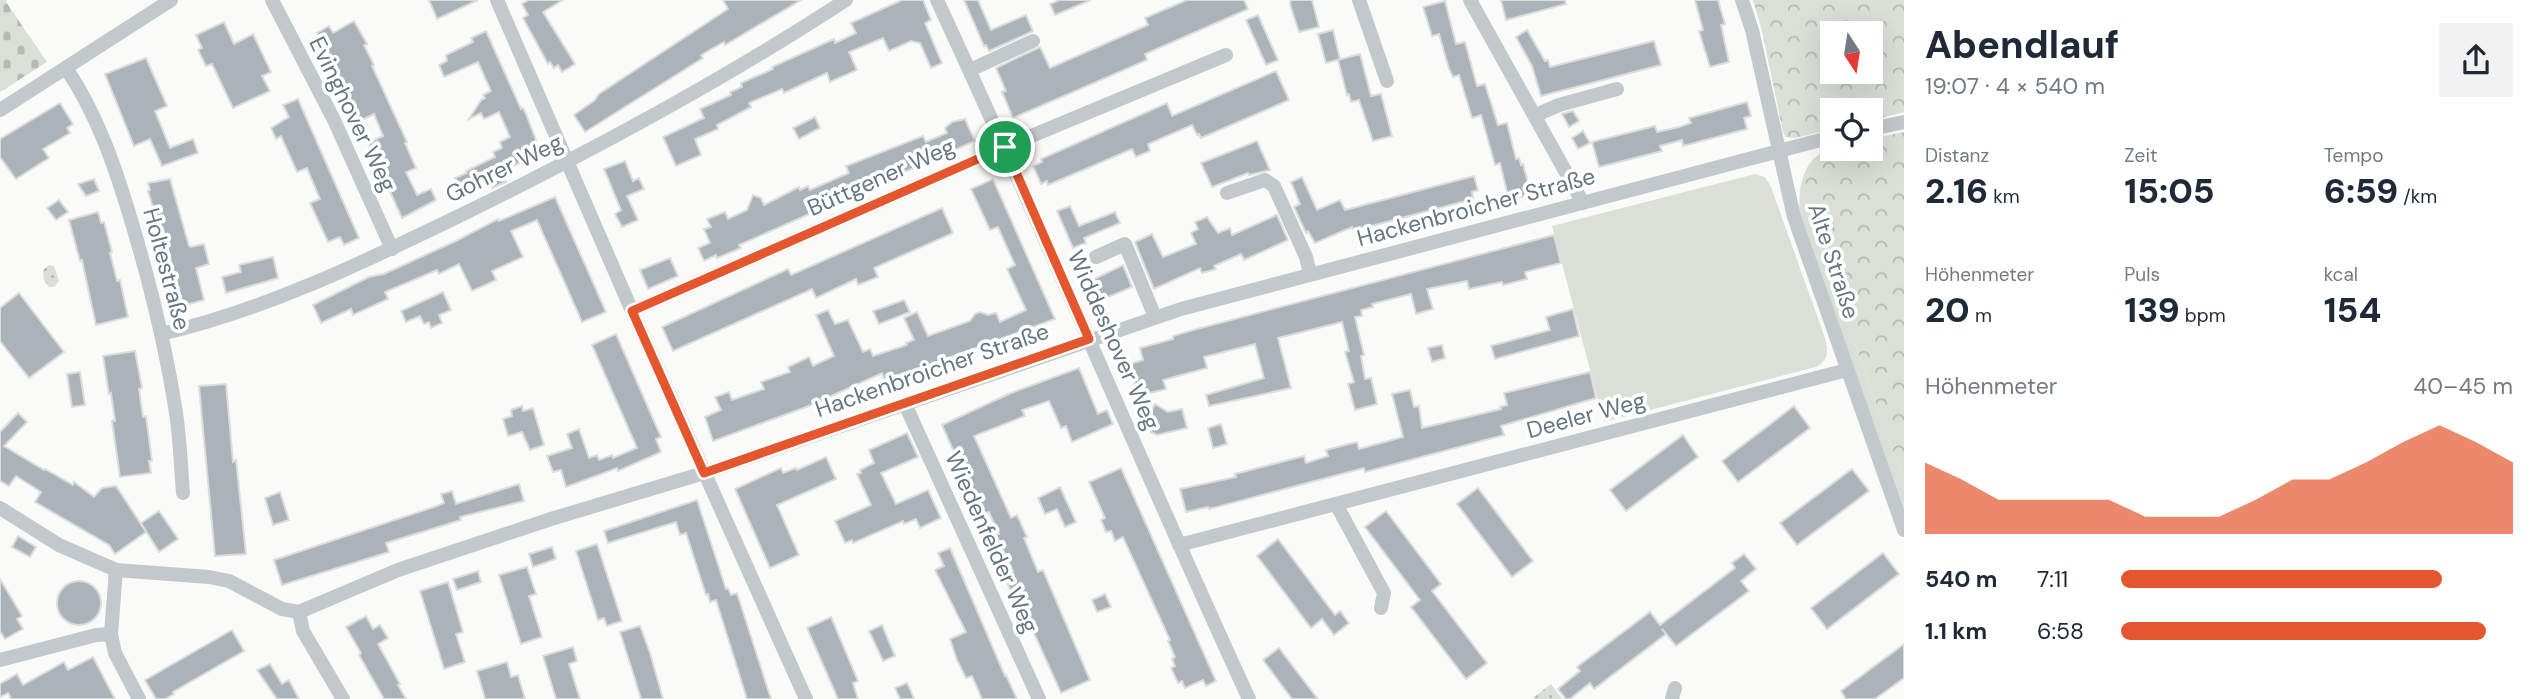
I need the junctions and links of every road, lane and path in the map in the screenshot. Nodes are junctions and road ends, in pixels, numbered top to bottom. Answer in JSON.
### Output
{"nodes":[{"id":1,"x":171,"y":0,"type":"edge"},
{"id":2,"x":272,"y":0,"type":"edge"},
{"id":3,"x":497,"y":0,"type":"edge"},
{"id":4,"x":846,"y":0,"type":"edge"},
{"id":5,"x":937,"y":0,"type":"edge"},
{"id":6,"x":1359,"y":0,"type":"edge"},
{"id":7,"x":1470,"y":0,"type":"edge"},
{"id":8,"x":1742,"y":0,"type":"edge"},
{"id":9,"x":1033,"y":41,"type":"dead end"},
{"id":10,"x":1226,"y":55,"type":"dead end"},
{"id":11,"x":66,"y":68,"type":"junction"},
{"id":12,"x":970,"y":70,"type":"junction"},
{"id":13,"x":1387,"y":81,"type":"dead end"},
{"id":14,"x":1617,"y":89,"type":"dead end"},
{"id":15,"x":0,"y":110,"type":"edge"},
{"id":16,"x":1536,"y":115,"type":"junction"},
{"id":17,"x":1904,"y":122,"type":"edge"},
{"id":18,"x":1883,"y":126,"type":"edge"},
{"id":19,"x":1820,"y":140,"type":"edge"},
{"id":20,"x":1005,"y":147,"type":"junction"},
{"id":21,"x":1779,"y":151,"type":"junction"},
{"id":22,"x":569,"y":162,"type":"junction"},
{"id":23,"x":1227,"y":193,"type":"dead end"},
{"id":24,"x":1583,"y":203,"type":"junction"},
{"id":25,"x":392,"y":248,"type":"junction"},
{"id":26,"x":1096,"y":257,"type":"dead end"},
{"id":27,"x":1310,"y":274,"type":"junction"},
{"id":28,"x":632,"y":311,"type":"junction"},
{"id":29,"x":1156,"y":317,"type":"junction"},
{"id":30,"x":161,"y":334,"type":"junction"},
{"id":31,"x":1089,"y":339,"type":"junction"},
{"id":32,"x":1847,"y":370,"type":"junction"},
{"id":33,"x":905,"y":404,"type":"junction"},
{"id":34,"x":704,"y":473,"type":"junction"},
{"id":35,"x":183,"y":493,"type":"dead end"},
{"id":36,"x":1336,"y":504,"type":"junction"},
{"id":37,"x":0,"y":508,"type":"edge"},
{"id":38,"x":1904,"y":530,"type":"edge"},
{"id":39,"x":1179,"y":545,"type":"junction"},
{"id":40,"x":116,"y":570,"type":"junction"},
{"id":41,"x":1381,"y":608,"type":"dead end"},
{"id":42,"x":299,"y":612,"type":"junction"},
{"id":43,"x":111,"y":634,"type":"junction"},
{"id":44,"x":0,"y":660,"type":"edge"},
{"id":45,"x":139,"y":699,"type":"edge"},
{"id":46,"x":342,"y":699,"type":"edge"},
{"id":47,"x":806,"y":699,"type":"edge"},
{"id":48,"x":1039,"y":699,"type":"edge"},
{"id":49,"x":1249,"y":699,"type":"edge"}],
"edges":[{"from":1,"to":11,"type":"street"},
{"from":2,"to":25,"type":"street","name":"Evinghover Weg"},
{"from":3,"to":22,"type":"street"},
{"from":4,"to":22,"type":"street","name":"Gohrer Weg"},
{"from":5,"to":12,"type":"street","name":"Widdeshover Weg"},
{"from":6,"to":13,"type":"street"},
{"from":7,"to":16,"type":"street"},
{"from":8,"to":21,"type":"street","name":"Alte Straße"},
{"from":9,"to":12,"type":"street"},
{"from":10,"to":20,"type":"street","name":"Büttgener Weg"},
{"from":11,"to":15,"type":"street"},
{"from":11,"to":30,"type":"street","name":"Holtestraße"},
{"from":12,"to":20,"type":"street","name":"Widdeshover Weg"},
{"from":14,"to":16,"type":"street"},
{"from":16,"to":24,"type":"street"},
{"from":17,"to":18,"type":"street"},
{"from":19,"to":21,"type":"street","name":"Hackenbroicher Straße"},
{"from":20,"to":28,"type":"street","name":"Büttgener Weg"},
{"from":20,"to":31,"type":"street","name":"Widdeshover Weg"},
{"from":21,"to":24,"type":"street","name":"Hackenbroicher Straße"},
{"from":21,"to":32,"type":"street","name":"Alte Straße"},
{"from":22,"to":25,"type":"street","name":"Gohrer Weg"},
{"from":22,"to":28,"type":"street"},
{"from":23,"to":27,"type":"street"},
{"from":24,"to":27,"type":"street","name":"Hackenbroicher Straße"},
{"from":25,"to":30,"type":"street","name":"Gohrer Weg"},
{"from":26,"to":29,"type":"street"},
{"from":27,"to":29,"type":"street","name":"Hackenbroicher Straße"},
{"from":28,"to":34,"type":"street"},
{"from":29,"to":31,"type":"street","name":"Hackenbroicher Straße"},
{"from":30,"to":35,"type":"street","name":"Holtestraße"},
{"from":31,"to":33,"type":"street","name":"Hackenbroicher Straße"},
{"from":31,"to":39,"type":"street","name":"Widdeshover Weg"},
{"from":32,"to":36,"type":"street","name":"Deeler Weg"},
{"from":32,"to":38,"type":"street","name":"Alte Straße"},
{"from":33,"to":34,"type":"street","name":"Hackenbroicher Straße"},
{"from":33,"to":48,"type":"street","name":"Wiedenfelder Weg"},
{"from":34,"to":42,"type":"street","name":"Hackenbroicher Straße"},
{"from":34,"to":47,"type":"street"},
{"from":36,"to":39,"type":"street","name":"Deeler Weg"},
{"from":36,"to":41,"type":"street"},
{"from":37,"to":40,"type":"street"},
{"from":39,"to":49,"type":"street","name":"Widdeshover Weg"},
{"from":40,"to":42,"type":"street"},
{"from":40,"to":43,"type":"street"},
{"from":42,"to":46,"type":"street"},
{"from":43,"to":44,"type":"street"},
{"from":43,"to":45,"type":"street"}]}
